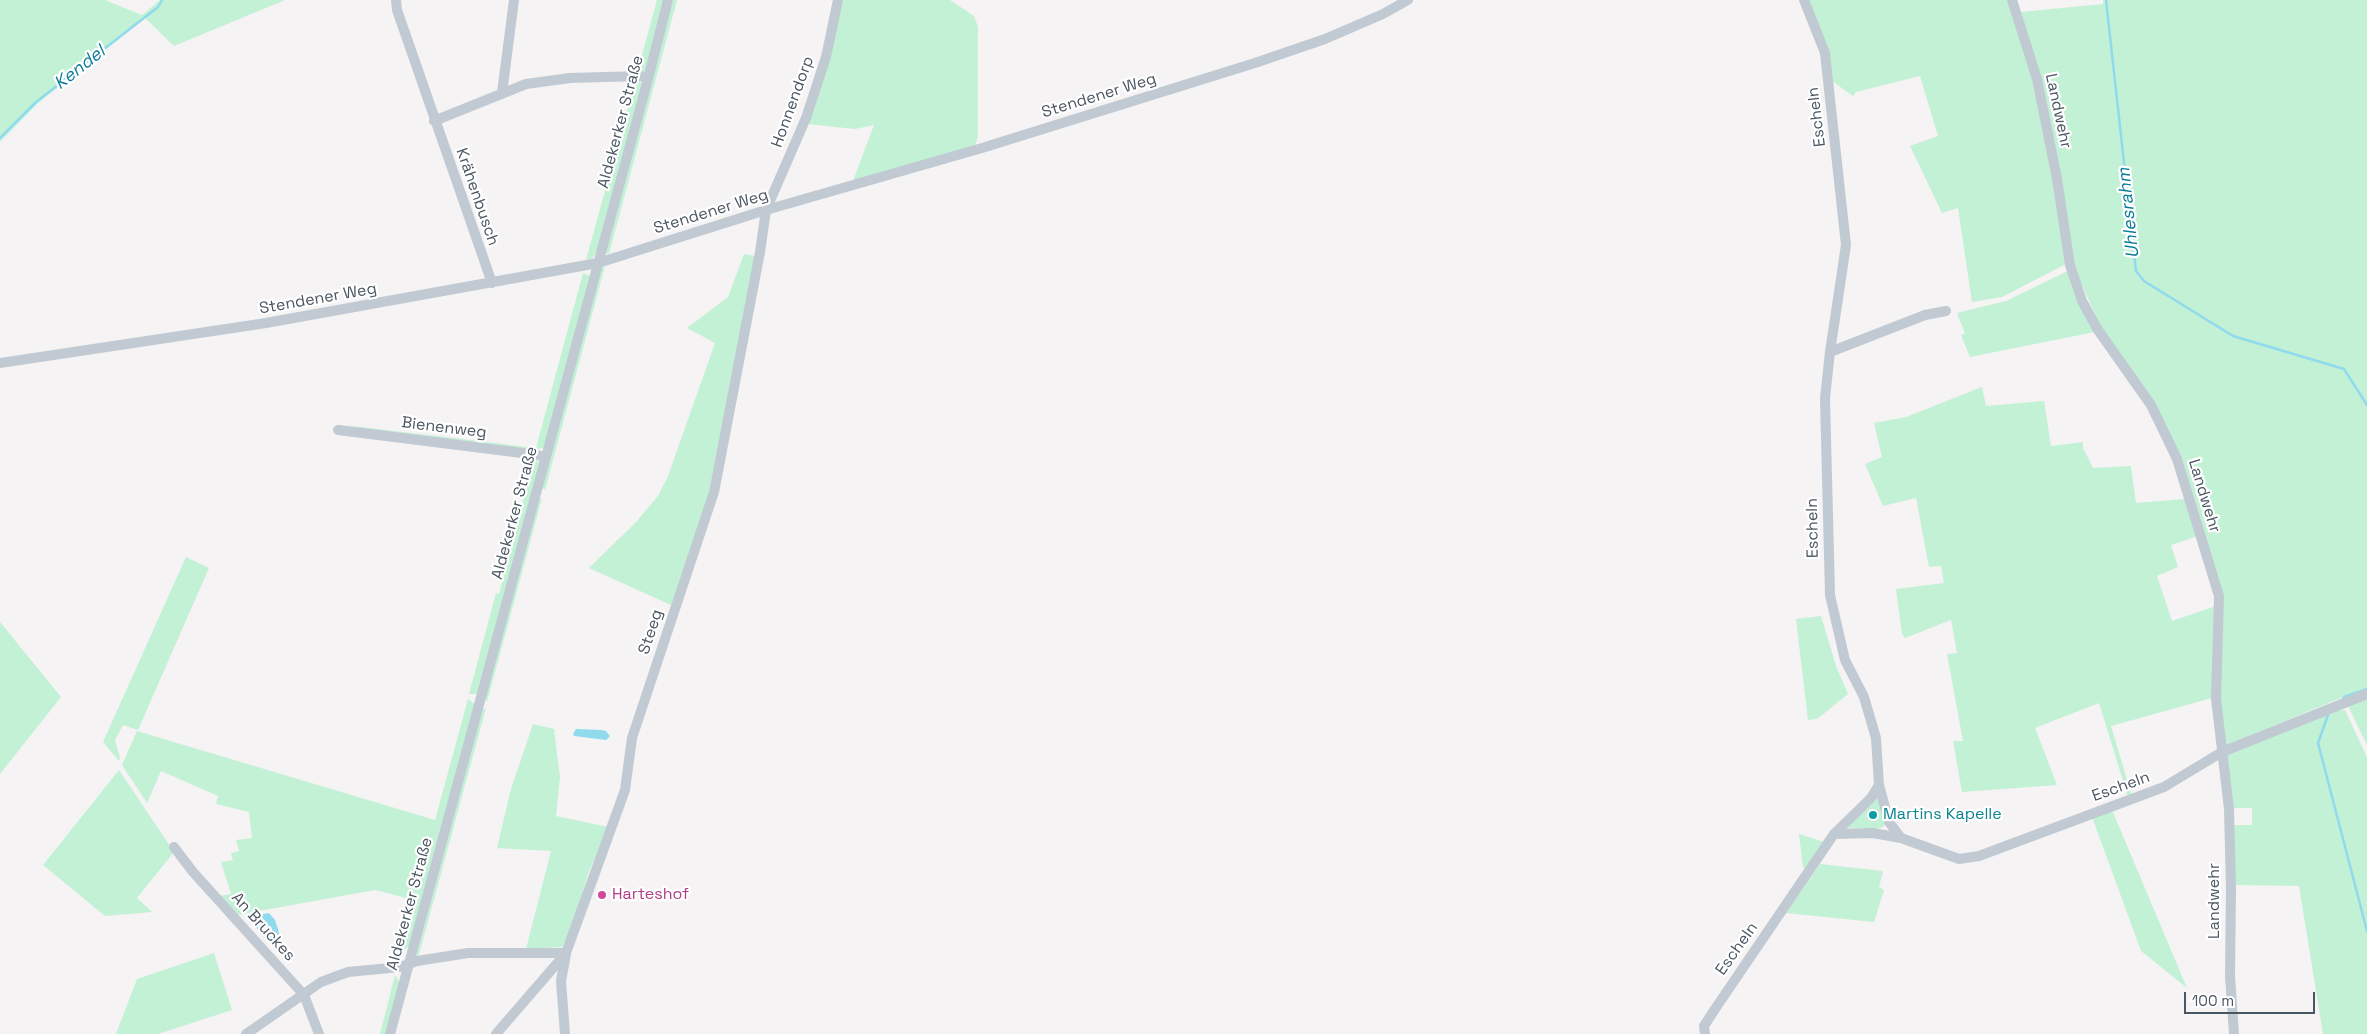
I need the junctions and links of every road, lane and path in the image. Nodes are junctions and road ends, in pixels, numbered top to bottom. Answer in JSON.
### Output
{"nodes":[{"id":1,"x":396,"y":0,"type":"edge"},
{"id":2,"x":514,"y":0,"type":"edge"},
{"id":3,"x":668,"y":0,"type":"edge"},
{"id":4,"x":838,"y":0,"type":"edge"},
{"id":5,"x":1408,"y":0,"type":"edge"},
{"id":6,"x":1804,"y":0,"type":"edge"},
{"id":7,"x":2012,"y":0,"type":"edge"},
{"id":8,"x":648,"y":79,"type":"junction"},
{"id":9,"x":502,"y":93,"type":"junction"},
{"id":10,"x":434,"y":121,"type":"junction"},
{"id":11,"x":766,"y":210,"type":"junction"},
{"id":12,"x":598,"y":263,"type":"junction"},
{"id":13,"x":492,"y":283,"type":"junction"},
{"id":14,"x":1946,"y":311,"type":"dead end"},
{"id":15,"x":1830,"y":352,"type":"junction"},
{"id":16,"x":0,"y":363,"type":"edge"},
{"id":17,"x":338,"y":430,"type":"dead end"},
{"id":18,"x":545,"y":458,"type":"junction"},
{"id":19,"x":2367,"y":694,"type":"edge"},
{"id":20,"x":2222,"y":752,"type":"junction"},
{"id":21,"x":1879,"y":785,"type":"junction"},
{"id":22,"x":1834,"y":834,"type":"junction"},
{"id":23,"x":1902,"y":838,"type":"junction"},
{"id":24,"x":174,"y":847,"type":"dead end"},
{"id":25,"x":566,"y":953,"type":"junction"},
{"id":26,"x":409,"y":964,"type":"junction"},
{"id":27,"x":304,"y":995,"type":"junction"},
{"id":28,"x":246,"y":1034,"type":"edge"},
{"id":29,"x":320,"y":1034,"type":"edge"},
{"id":30,"x":390,"y":1034,"type":"edge"},
{"id":31,"x":496,"y":1034,"type":"edge"},
{"id":32,"x":565,"y":1034,"type":"edge"},
{"id":33,"x":1705,"y":1034,"type":"edge"},
{"id":34,"x":2234,"y":1034,"type":"edge"}],
"edges":[{"from":1,"to":10,"type":"street","name":"Krähenbusch"},
{"from":2,"to":9,"type":"street"},
{"from":3,"to":8,"type":"street","name":"Aldekerker Straße"},
{"from":4,"to":11,"type":"street","name":"Honnendorp"},
{"from":5,"to":11,"type":"street","name":"Stendener Weg"},
{"from":6,"to":15,"type":"street","name":"Escheln"},
{"from":7,"to":20,"type":"street","name":"Landwehr"},
{"from":8,"to":9,"type":"street"},
{"from":8,"to":12,"type":"street","name":"Aldekerker Straße"},
{"from":9,"to":10,"type":"street"},
{"from":10,"to":13,"type":"street","name":"Krähenbusch"},
{"from":11,"to":12,"type":"street","name":"Stendener Weg"},
{"from":11,"to":25,"type":"street","name":"Steeg"},
{"from":12,"to":13,"type":"street","name":"Stendener Weg"},
{"from":12,"to":18,"type":"street","name":"Aldekerker Straße"},
{"from":13,"to":16,"type":"street","name":"Stendener Weg"},
{"from":14,"to":15,"type":"street"},
{"from":15,"to":21,"type":"street","name":"Escheln"},
{"from":17,"to":18,"type":"street","name":"Bienenweg"},
{"from":18,"to":26,"type":"street","name":"Aldekerker Straße"},
{"from":19,"to":20,"type":"street","name":"Escheln"},
{"from":20,"to":23,"type":"street","name":"Escheln"},
{"from":20,"to":34,"type":"street","name":"Landwehr"},
{"from":21,"to":22,"type":"street","name":"Escheln"},
{"from":21,"to":23,"type":"street","name":"Escheln"},
{"from":22,"to":23,"type":"street","name":"Escheln"},
{"from":22,"to":33,"type":"street","name":"Escheln"},
{"from":24,"to":27,"type":"street","name":"An Bruckes"},
{"from":25,"to":26,"type":"street"},
{"from":25,"to":31,"type":"street","name":"Steeg"},
{"from":25,"to":32,"type":"street"},
{"from":26,"to":27,"type":"street"},
{"from":26,"to":30,"type":"street","name":"Aldekerker Straße"},
{"from":27,"to":28,"type":"street"},
{"from":27,"to":29,"type":"street","name":"An Bruckes"}]}
